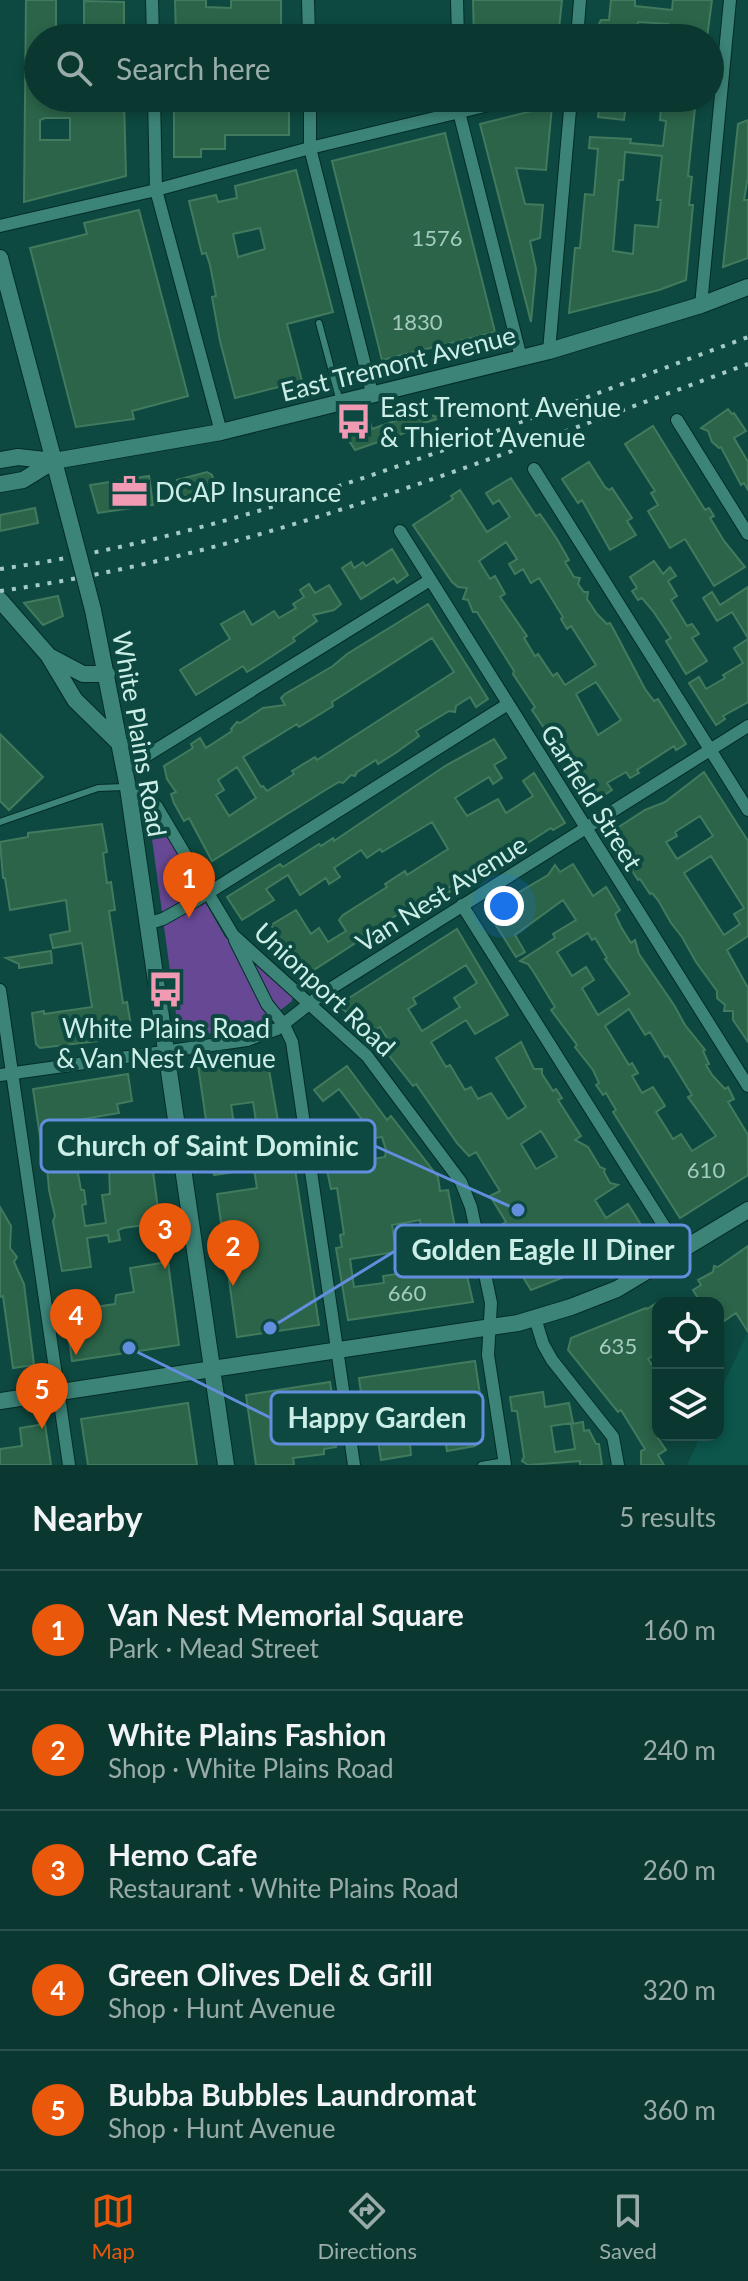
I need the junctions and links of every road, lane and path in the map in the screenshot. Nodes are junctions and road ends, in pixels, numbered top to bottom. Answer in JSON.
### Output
{"nodes":[{"id":1,"x":152,"y":0,"type":"edge"},
{"id":2,"x":308,"y":0,"type":"edge"},
{"id":3,"x":457,"y":0,"type":"edge"},
{"id":4,"x":580,"y":0,"type":"edge"},
{"id":5,"x":730,"y":0,"type":"edge"},
{"id":6,"x":153,"y":24,"type":"edge"},
{"id":7,"x":309,"y":24,"type":"edge"},
{"id":8,"x":458,"y":24,"type":"edge"},
{"id":9,"x":578,"y":24,"type":"edge"},
{"id":10,"x":724,"y":63,"type":"edge"},
{"id":11,"x":154,"y":112,"type":"edge"},
{"id":12,"x":310,"y":112,"type":"edge"},
{"id":13,"x":459,"y":112,"type":"joint"},
{"id":14,"x":570,"y":112,"type":"edge"},
{"id":15,"x":719,"y":112,"type":"edge"},
{"id":16,"x":310,"y":148,"type":"junction"},
{"id":17,"x":156,"y":190,"type":"junction"},
{"id":18,"x":0,"y":226,"type":"edge"},
{"id":19,"x":0,"y":258,"type":"edge"},
{"id":20,"x":748,"y":287,"type":"edge"},
{"id":21,"x":701,"y":305,"type":"junction"},
{"id":22,"x":319,"y":323,"type":"dead end"},
{"id":23,"x":549,"y":351,"type":"junction"},
{"id":24,"x":521,"y":358,"type":"junction"},
{"id":25,"x":372,"y":393,"type":"junction"},
{"id":26,"x":340,"y":402,"type":"junction"},
{"id":27,"x":677,"y":420,"type":"dead end"},
{"id":28,"x":221,"y":432,"type":"junction"},
{"id":29,"x":0,"y":460,"type":"edge"},
{"id":30,"x":54,"y":461,"type":"junction"},
{"id":31,"x":534,"y":469,"type":"dead end"},
{"id":32,"x":0,"y":484,"type":"edge"},
{"id":33,"x":400,"y":531,"type":"dead end"},
{"id":34,"x":748,"y":534,"type":"edge"},
{"id":35,"x":430,"y":580,"type":"junction"},
{"id":36,"x":0,"y":600,"type":"edge"},
{"id":37,"x":48,"y":655,"type":"junction"},
{"id":38,"x":107,"y":674,"type":"junction"},
{"id":39,"x":508,"y":704,"type":"junction"},
{"id":40,"x":748,"y":726,"type":"edge"},
{"id":41,"x":121,"y":745,"type":"junction"},
{"id":42,"x":710,"y":750,"type":"junction"},
{"id":43,"x":125,"y":769,"type":"junction"},
{"id":44,"x":128,"y":788,"type":"junction"},
{"id":45,"x":748,"y":810,"type":"edge"},
{"id":46,"x":0,"y":822,"type":"edge"},
{"id":47,"x":585,"y":828,"type":"junction"},
{"id":48,"x":207,"y":894,"type":"junction"},
{"id":49,"x":462,"y":905,"type":"junction"},
{"id":50,"x":147,"y":924,"type":"junction"},
{"id":51,"x":233,"y":935,"type":"junction"},
{"id":52,"x":0,"y":990,"type":"edge"},
{"id":53,"x":310,"y":1004,"type":"junction"},
{"id":54,"x":284,"y":1025,"type":"junction"},
{"id":55,"x":165,"y":1051,"type":"junction"},
{"id":56,"x":6,"y":1074,"type":"edge"},
{"id":57,"x":748,"y":1086,"type":"edge"},
{"id":58,"x":748,"y":1210,"type":"edge"},
{"id":59,"x":681,"y":1253,"type":"junction"},
{"id":60,"x":535,"y":1318,"type":"junction"},
{"id":61,"x":490,"y":1329,"type":"junction"},
{"id":62,"x":339,"y":1351,"type":"junction"},
{"id":63,"x":212,"y":1370,"type":"junction"},
{"id":64,"x":58,"y":1393,"type":"junction"},
{"id":65,"x":0,"y":1401,"type":"edge"},
{"id":66,"x":505,"y":1463,"type":"edge"},
{"id":67,"x":69,"y":1465,"type":"edge"},
{"id":68,"x":226,"y":1465,"type":"edge"},
{"id":69,"x":354,"y":1465,"type":"edge"},
{"id":70,"x":481,"y":1465,"type":"edge"},
{"id":71,"x":618,"y":1465,"type":"edge"}],
"edges":[{"from":1,"to":6,"type":"street"},
{"from":2,"to":7,"type":"street"},
{"from":3,"to":8,"type":"street"},
{"from":4,"to":9,"type":"street"},
{"from":5,"to":10,"type":"street"},
{"from":11,"to":17,"type":"street"},
{"from":12,"to":16,"type":"street"},
{"from":13,"to":16,"type":"street"},
{"from":13,"to":24,"type":"street"},
{"from":14,"to":23,"type":"street"},
{"from":15,"to":21,"type":"street"},
{"from":16,"to":17,"type":"street"},
{"from":16,"to":25,"type":"street"},
{"from":17,"to":18,"type":"street"},
{"from":17,"to":28,"type":"street"},
{"from":19,"to":30,"type":"main road","name":"White Plains Road"},
{"from":20,"to":21,"type":"main road","name":"East Tremont Avenue"},
{"from":21,"to":23,"type":"main road","name":"East Tremont Avenue"},
{"from":22,"to":26,"type":"lane"},
{"from":23,"to":24,"type":"main road","name":"East Tremont Avenue"},
{"from":24,"to":25,"type":"main road","name":"East Tremont Avenue"},
{"from":25,"to":26,"type":"main road","name":"East Tremont Avenue"},
{"from":26,"to":28,"type":"main road","name":"East Tremont Avenue"},
{"from":27,"to":34,"type":"street"},
{"from":28,"to":30,"type":"main road","name":"East Tremont Avenue"},
{"from":29,"to":30,"type":"main road","name":"East Tremont Avenue"},
{"from":30,"to":32,"type":"main road","name":"East Tremont Avenue"},
{"from":30,"to":38,"type":"main road","name":"White Plains Road","bridge":true},
{"from":31,"to":42,"type":"street"},
{"from":33,"to":35,"type":"street","name":"Garfield Street"},
{"from":35,"to":39,"type":"street","name":"Garfield Street"},
{"from":35,"to":43,"type":"street"},
{"from":36,"to":37,"type":"main road"},
{"from":37,"to":38,"type":"main road"},
{"from":37,"to":41,"type":"main road"},
{"from":38,"to":41,"type":"main road","name":"White Plains Road"},
{"from":39,"to":47,"type":"street","name":"Garfield Street"},
{"from":39,"to":48,"type":"street"},
{"from":40,"to":42,"type":"street","name":"Van Nest Avenue"},
{"from":41,"to":43,"type":"main road","name":"White Plains Road"},
{"from":42,"to":45,"type":"street"},
{"from":42,"to":47,"type":"street","name":"Van Nest Avenue"},
{"from":43,"to":44,"type":"main road","name":"White Plains Road"},
{"from":44,"to":46,"type":"lane"},
{"from":44,"to":48,"type":"street","name":"Unionport Road"},
{"from":44,"to":50,"type":"main road","name":"White Plains Road"},
{"from":47,"to":49,"type":"street","name":"Van Nest Avenue"},
{"from":47,"to":57,"type":"street","name":"Garfield Street"},
{"from":48,"to":50,"type":"street"},
{"from":48,"to":51,"type":"street","name":"Unionport Road"},
{"from":49,"to":53,"type":"street","name":"Van Nest Avenue"},
{"from":49,"to":59,"type":"street"},
{"from":50,"to":55,"type":"main road","name":"White Plains Road"},
{"from":51,"to":53,"type":"street","name":"Unionport Road"},
{"from":51,"to":54,"type":"street"},
{"from":52,"to":56,"type":"street"},
{"from":53,"to":54,"type":"street","name":"Van Nest Avenue"},
{"from":53,"to":61,"type":"street","name":"Unionport Road"},
{"from":54,"to":55,"type":"street","name":"Van Nest Avenue"},
{"from":54,"to":62,"type":"street"},
{"from":55,"to":56,"type":"street","name":"Van Nest Avenue"},
{"from":55,"to":63,"type":"main road","name":"White Plains Road"},
{"from":56,"to":64,"type":"street"},
{"from":58,"to":59,"type":"main road"},
{"from":59,"to":60,"type":"main road"},
{"from":60,"to":61,"type":"main road"},
{"from":60,"to":71,"type":"street"},
{"from":61,"to":62,"type":"main road"},
{"from":61,"to":66,"type":"street","name":"Unionport Road"},
{"from":62,"to":63,"type":"main road"},
{"from":62,"to":69,"type":"street"},
{"from":63,"to":64,"type":"main road"},
{"from":63,"to":68,"type":"main road","name":"White Plains Road"},
{"from":64,"to":65,"type":"main road"},
{"from":64,"to":67,"type":"street"},
{"from":66,"to":70,"type":"lane"}]}
